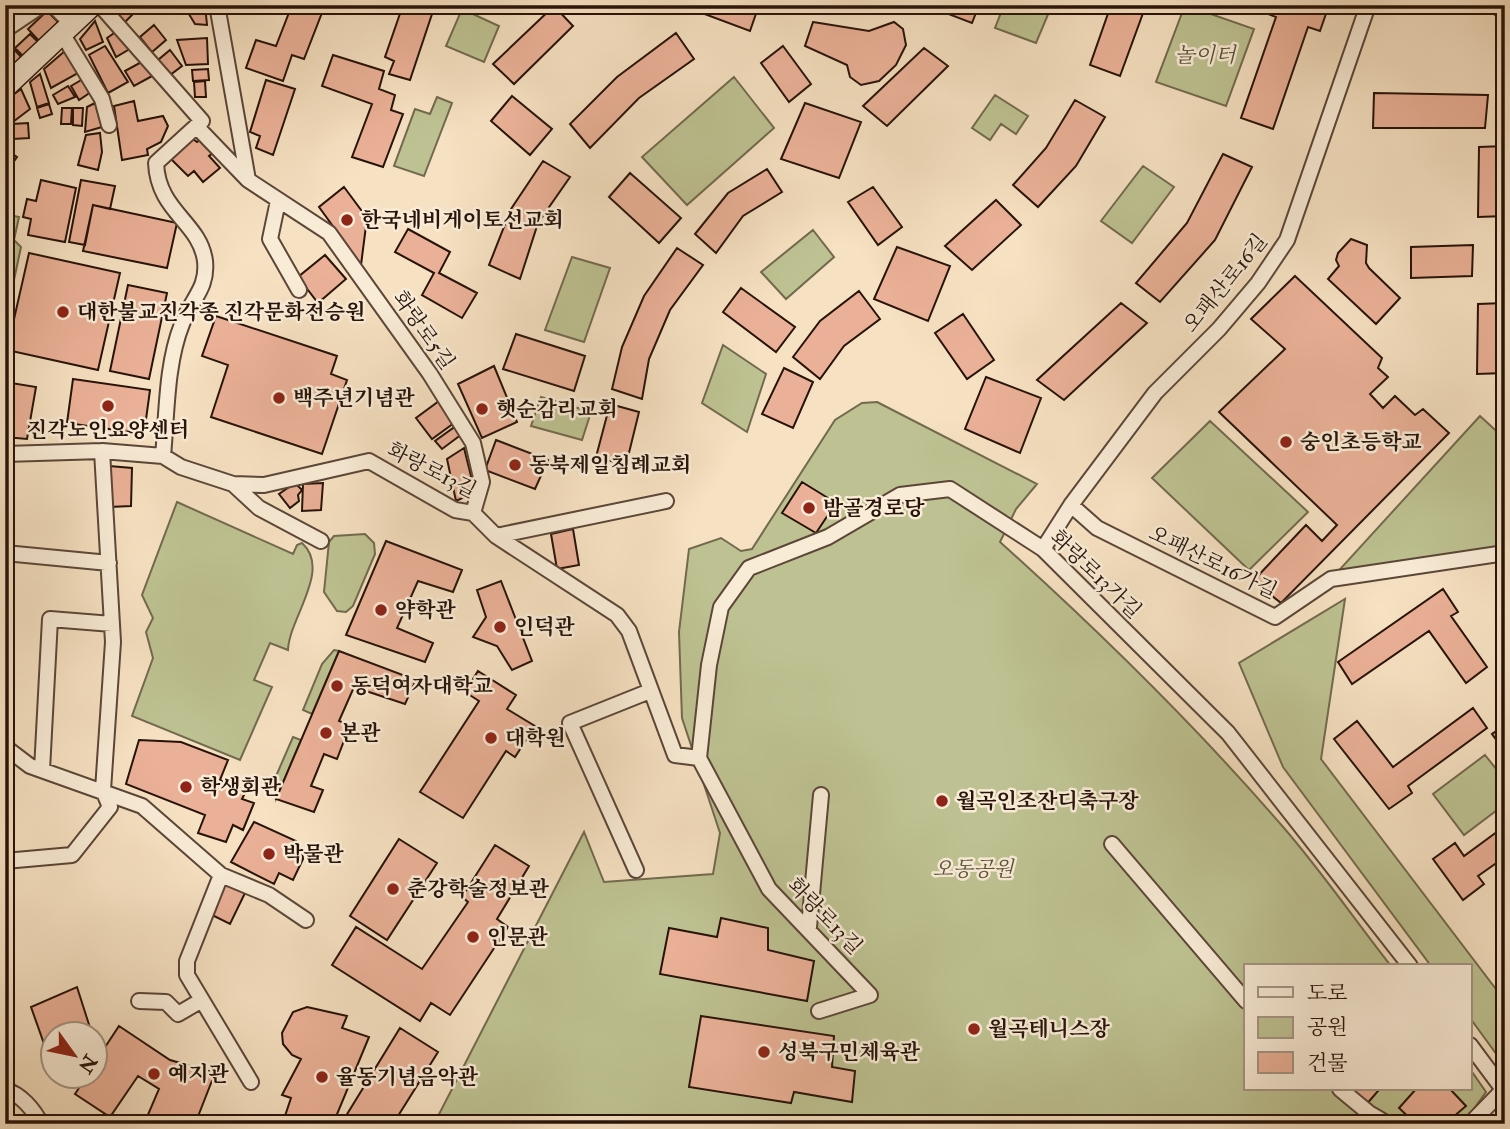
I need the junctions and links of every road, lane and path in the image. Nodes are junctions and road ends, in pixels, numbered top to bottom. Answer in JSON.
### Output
{"nodes":[{"id":1,"x":42,"y":5,"type":"edge"},
{"id":2,"x":53,"y":5,"type":"edge"},
{"id":3,"x":92,"y":5,"type":"edge"},
{"id":4,"x":100,"y":5,"type":"edge"},
{"id":5,"x":217,"y":5,"type":"edge"},
{"id":6,"x":1368,"y":5,"type":"edge"},
{"id":7,"x":1500,"y":5,"type":"edge"},
{"id":8,"x":1505,"y":7,"type":"edge"},
{"id":9,"x":5,"y":30,"type":"edge"},
{"id":10,"x":68,"y":30,"type":"junction"},
{"id":11,"x":5,"y":87,"type":"edge"},
{"id":12,"x":109,"y":125,"type":"dead end"},
{"id":13,"x":196,"y":126,"type":"junction"},
{"id":14,"x":248,"y":180,"type":"junction"},
{"id":15,"x":278,"y":201,"type":"junction"},
{"id":16,"x":299,"y":290,"type":"dead end"},
{"id":17,"x":102,"y":451,"type":"junction"},
{"id":18,"x":5,"y":454,"type":"edge"},
{"id":19,"x":163,"y":456,"type":"junction"},
{"id":20,"x":233,"y":484,"type":"junction"},
{"id":21,"x":264,"y":485,"type":"junction"},
{"id":22,"x":666,"y":501,"type":"dead end"},
{"id":23,"x":1071,"y":505,"type":"junction"},
{"id":24,"x":259,"y":508,"type":"junction"},
{"id":25,"x":473,"y":513,"type":"junction"},
{"id":26,"x":496,"y":536,"type":"junction"},
{"id":27,"x":321,"y":541,"type":"dead end"},
{"id":28,"x":1043,"y":549,"type":"junction"},
{"id":29,"x":5,"y":553,"type":"edge"},
{"id":30,"x":1505,"y":554,"type":"edge"},
{"id":31,"x":108,"y":563,"type":"junction"},
{"id":32,"x":112,"y":624,"type":"junction"},
{"id":33,"x":650,"y":691,"type":"junction"},
{"id":34,"x":5,"y":747,"type":"edge"},
{"id":35,"x":699,"y":758,"type":"junction"},
{"id":36,"x":42,"y":769,"type":"junction"},
{"id":37,"x":103,"y":790,"type":"junction"},
{"id":38,"x":821,"y":795,"type":"dead end"},
{"id":39,"x":1112,"y":844,"type":"dead end"},
{"id":40,"x":5,"y":861,"type":"edge"},
{"id":41,"x":636,"y":870,"type":"dead end"},
{"id":42,"x":221,"y":875,"type":"junction"},
{"id":43,"x":306,"y":920,"type":"dead end"},
{"id":44,"x":809,"y":928,"type":"junction"},
{"id":45,"x":1408,"y":964,"type":"edge"},
{"id":46,"x":1244,"y":999,"type":"edge"},
{"id":47,"x":202,"y":1000,"type":"junction"},
{"id":48,"x":139,"y":1001,"type":"dead end"},
{"id":49,"x":819,"y":1011,"type":"dead end"},
{"id":50,"x":1472,"y":1048,"type":"edge"},
{"id":51,"x":251,"y":1082,"type":"dead end"},
{"id":52,"x":5,"y":1090,"type":"edge"},
{"id":53,"x":1341,"y":1090,"type":"edge"},
{"id":54,"x":1504,"y":1091,"type":"edge"},
{"id":55,"x":41,"y":1124,"type":"edge"},
{"id":56,"x":1388,"y":1124,"type":"edge"},
{"id":57,"x":1470,"y":1124,"type":"edge"}],
"edges":[{"from":1,"to":9,"type":"street"},
{"from":2,"to":10,"type":"street"},
{"from":3,"to":10,"type":"street"},
{"from":4,"to":13,"type":"street","name":"화랑로5길"},
{"from":5,"to":14,"type":"street"},
{"from":6,"to":23,"type":"street","name":"오패산로16길"},
{"from":7,"to":8,"type":"street"},
{"from":10,"to":11,"type":"street"},
{"from":10,"to":12,"type":"street"},
{"from":13,"to":14,"type":"street","name":"화랑로5길"},
{"from":13,"to":19,"type":"street"},
{"from":14,"to":15,"type":"street","name":"화랑로5길"},
{"from":15,"to":16,"type":"street"},
{"from":15,"to":25,"type":"street","name":"화랑로5길"},
{"from":17,"to":18,"type":"street","name":"화랑로13길"},
{"from":17,"to":19,"type":"street","name":"화랑로13길"},
{"from":17,"to":31,"type":"street"},
{"from":19,"to":20,"type":"street","name":"화랑로13길"},
{"from":20,"to":21,"type":"street","name":"화랑로13길"},
{"from":20,"to":24,"type":"street"},
{"from":21,"to":24,"type":"street"},
{"from":21,"to":25,"type":"street","name":"화랑로13길"},
{"from":22,"to":26,"type":"street"},
{"from":23,"to":28,"type":"street","name":"오패산로16길"},
{"from":23,"to":30,"type":"street","name":"오패산로16가길"},
{"from":24,"to":27,"type":"street"},
{"from":25,"to":26,"type":"street","name":"화랑로13길"},
{"from":26,"to":33,"type":"street","name":"화랑로13길"},
{"from":28,"to":35,"type":"street","name":"화랑로13가길"},
{"from":28,"to":45,"type":"street","name":"화랑로13가길"},
{"from":29,"to":31,"type":"street"},
{"from":31,"to":32,"type":"street"},
{"from":32,"to":36,"type":"street"},
{"from":32,"to":37,"type":"street"},
{"from":33,"to":35,"type":"street","name":"화랑로13길"},
{"from":33,"to":41,"type":"street"},
{"from":34,"to":36,"type":"street"},
{"from":35,"to":44,"type":"street","name":"화랑로13길"},
{"from":36,"to":37,"type":"street"},
{"from":37,"to":40,"type":"street"},
{"from":37,"to":42,"type":"street"},
{"from":38,"to":44,"type":"street"},
{"from":39,"to":46,"type":"street"},
{"from":42,"to":43,"type":"street"},
{"from":42,"to":47,"type":"street"},
{"from":44,"to":49,"type":"street","name":"화랑로13길"},
{"from":47,"to":48,"type":"street"},
{"from":47,"to":51,"type":"street"},
{"from":50,"to":54,"type":"street"},
{"from":52,"to":55,"type":"street"},
{"from":53,"to":56,"type":"street"},
{"from":54,"to":57,"type":"street"}]}
